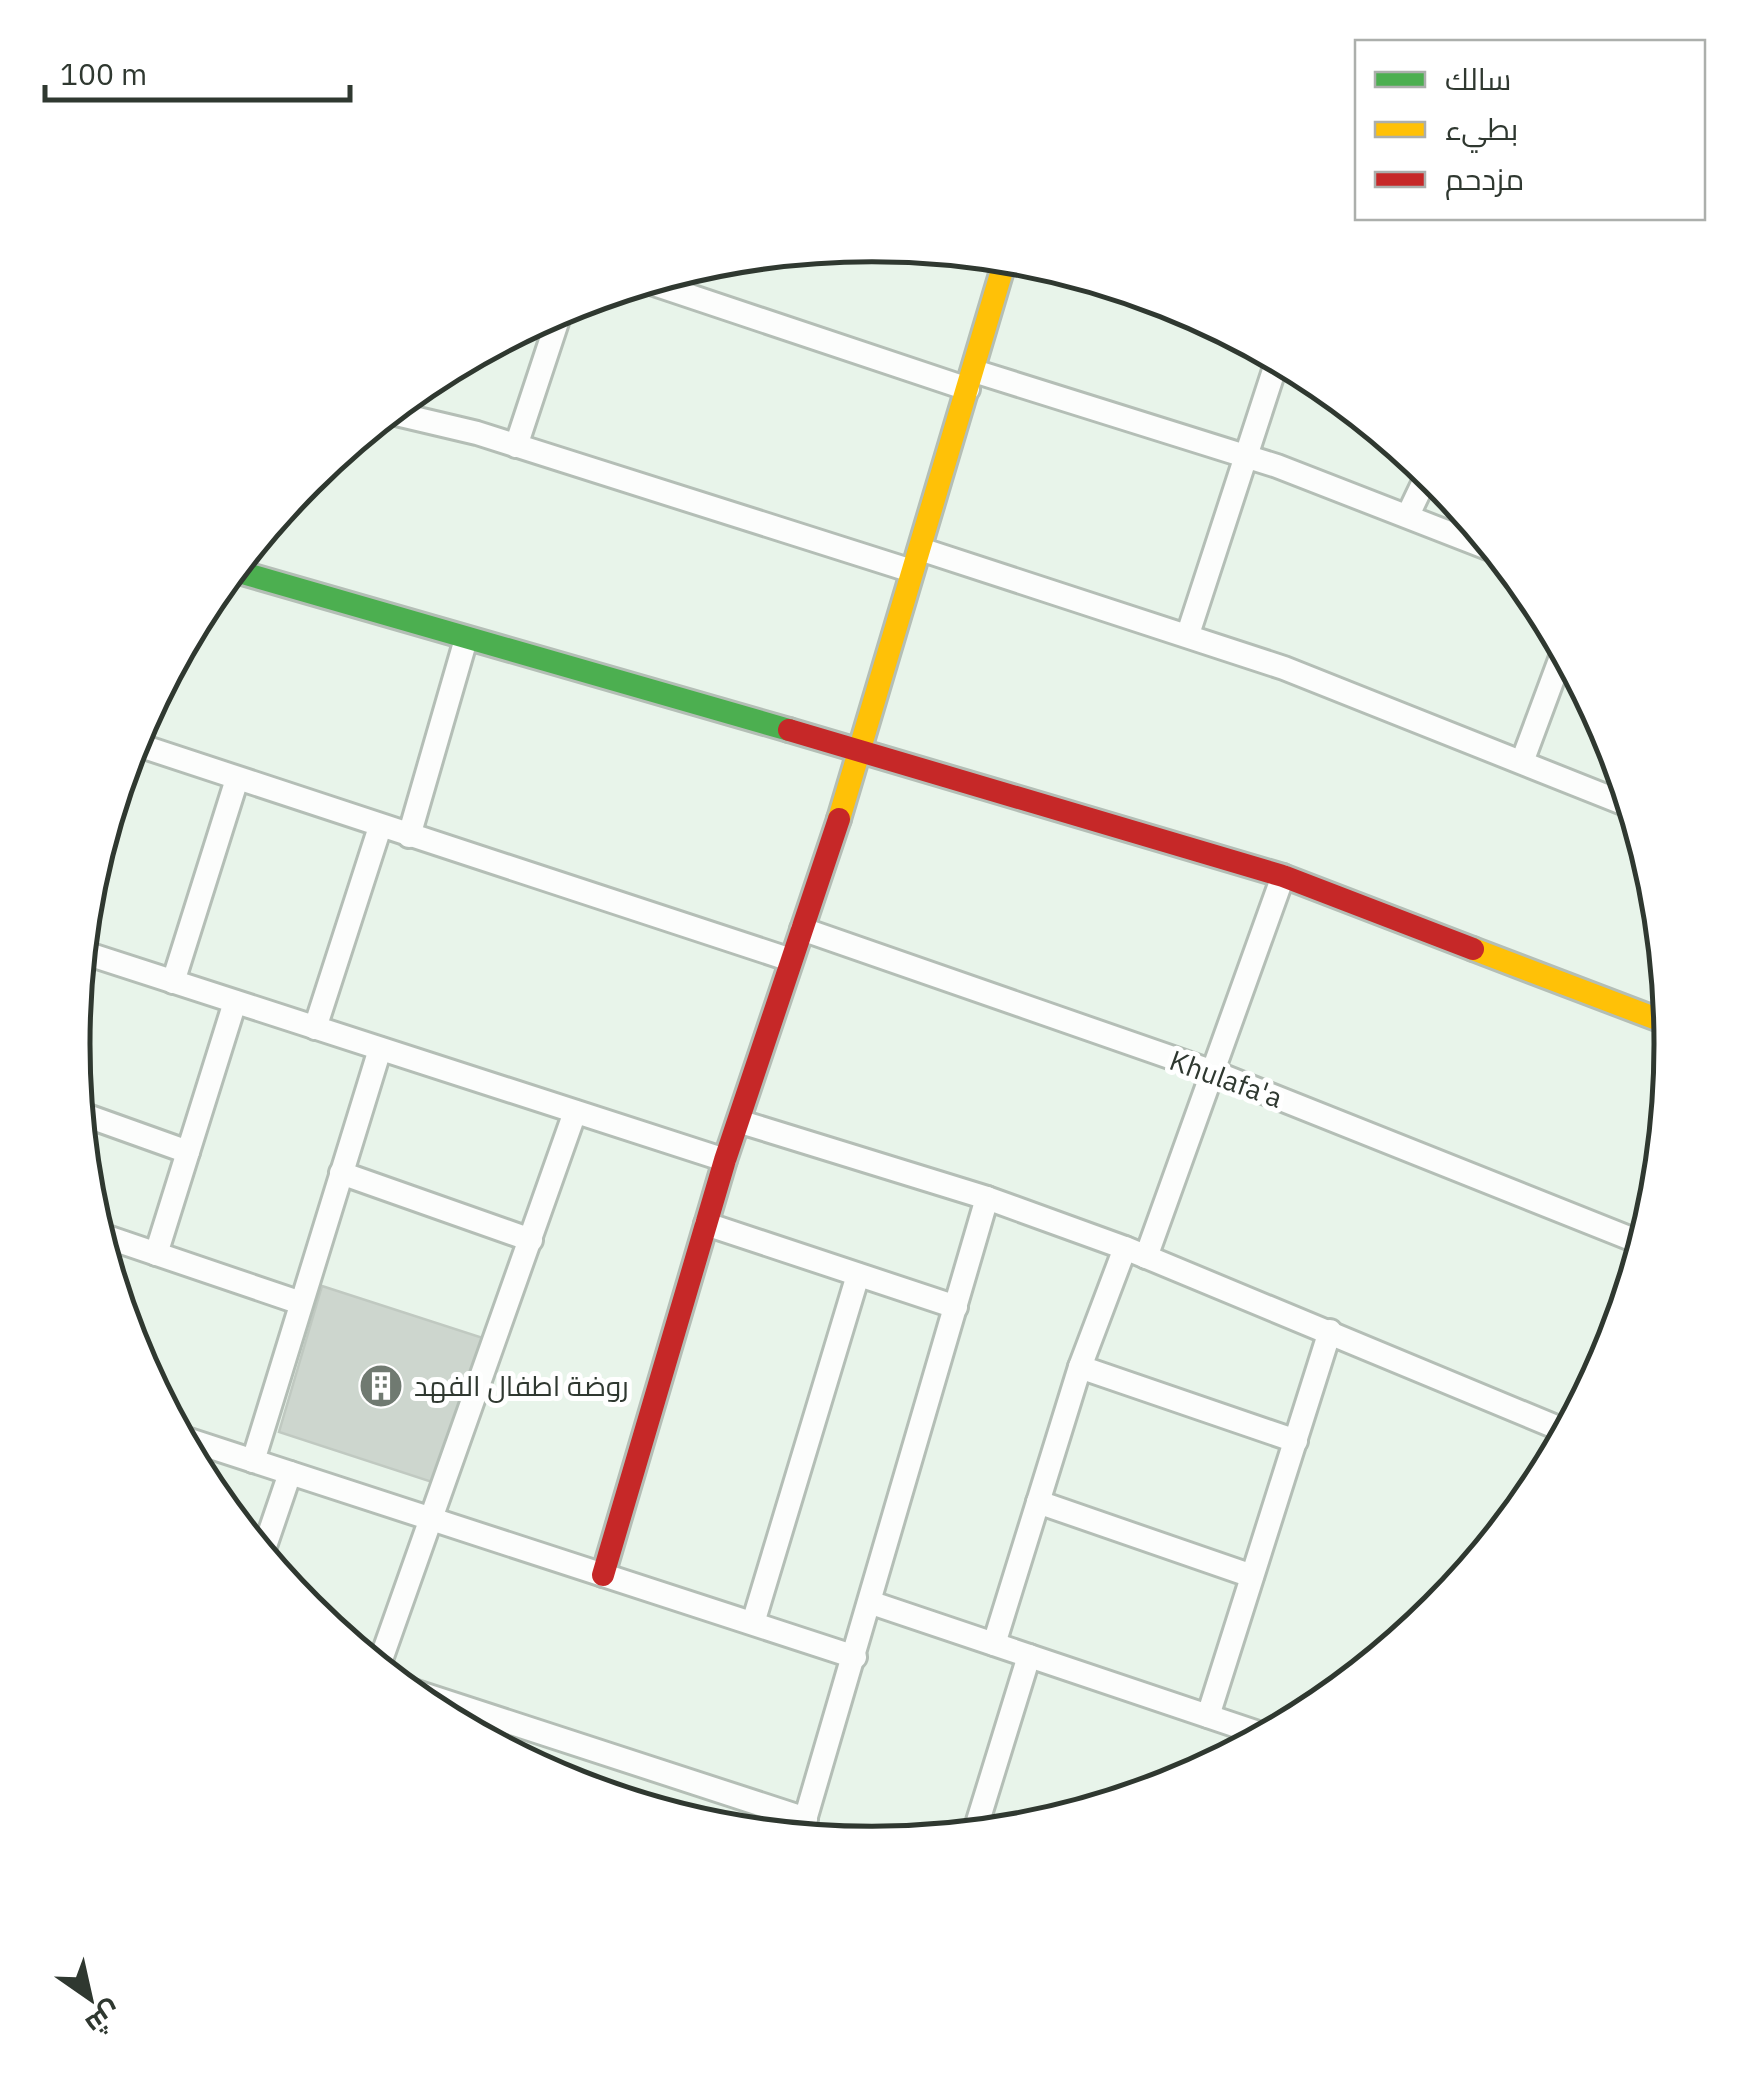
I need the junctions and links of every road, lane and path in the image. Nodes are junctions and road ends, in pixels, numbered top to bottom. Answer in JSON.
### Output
{"nodes":[{"id":1,"x":1002,"y":273,"type":"edge"},
{"id":2,"x":669,"y":288,"type":"edge"},
{"id":3,"x":555,"y":329,"type":"edge"},
{"id":4,"x":1273,"y":372,"type":"edge"},
{"id":5,"x":971,"y":380,"type":"junction"},
{"id":6,"x":405,"y":417,"type":"edge"},
{"id":7,"x":516,"y":446,"type":"junction"},
{"id":8,"x":1244,"y":456,"type":"junction"},
{"id":9,"x":1421,"y":487,"type":"edge"},
{"id":10,"x":1408,"y":515,"type":"junction"},
{"id":11,"x":1471,"y":541,"type":"edge"},
{"id":12,"x":916,"y":560,"type":"junction"},
{"id":13,"x":247,"y":575,"type":"edge"},
{"id":14,"x":1188,"y":634,"type":"junction"},
{"id":15,"x":466,"y":640,"type":"junction"},
{"id":16,"x":1557,"y":667,"type":"edge"},
{"id":17,"x":149,"y":749,"type":"edge"},
{"id":18,"x":861,"y":750,"type":"junction"},
{"id":19,"x":1522,"y":762,"type":"junction"},
{"id":20,"x":238,"y":780,"type":"junction"},
{"id":21,"x":1615,"y":800,"type":"edge"},
{"id":22,"x":380,"y":827,"type":"junction"},
{"id":23,"x":409,"y":836,"type":"junction"},
{"id":24,"x":1283,"y":876,"type":"junction"},
{"id":25,"x":802,"y":929,"type":"junction"},
{"id":26,"x":96,"y":956,"type":"edge"},
{"id":27,"x":792,"y":960,"type":"junction"},
{"id":28,"x":173,"y":982,"type":"junction"},
{"id":29,"x":235,"y":1002,"type":"junction"},
{"id":30,"x":1654,"y":1018,"type":"edge"},
{"id":31,"x":315,"y":1028,"type":"junction"},
{"id":32,"x":380,"y":1049,"type":"junction"},
{"id":33,"x":1213,"y":1072,"type":"junction"},
{"id":34,"x":575,"y":1112,"type":"junction"},
{"id":35,"x":94,"y":1118,"type":"edge"},
{"id":36,"x":741,"y":1122,"type":"junction"},
{"id":37,"x":188,"y":1152,"type":"junction"},
{"id":38,"x":724,"y":1160,"type":"junction"},
{"id":39,"x":341,"y":1173,"type":"junction"},
{"id":40,"x":987,"y":1198,"type":"junction"},
{"id":41,"x":706,"y":1224,"type":"junction"},
{"id":42,"x":1630,"y":1238,"type":"edge"},
{"id":43,"x":115,"y":1240,"type":"edge"},
{"id":44,"x":531,"y":1240,"type":"junction"},
{"id":45,"x":1136,"y":1253,"type":"junction"},
{"id":46,"x":156,"y":1254,"type":"junction"},
{"id":47,"x":858,"y":1275,"type":"junction"},
{"id":48,"x":301,"y":1303,"type":"junction"},
{"id":49,"x":956,"y":1307,"type":"junction"},
{"id":50,"x":1330,"y":1332,"type":"junction"},
{"id":51,"x":1080,"y":1367,"type":"junction"},
{"id":52,"x":1555,"y":1426,"type":"edge"},
{"id":53,"x":1296,"y":1441,"type":"junction"},
{"id":54,"x":200,"y":1444,"type":"edge"},
{"id":55,"x":252,"y":1461,"type":"junction"},
{"id":56,"x":290,"y":1473,"type":"junction"},
{"id":57,"x":1038,"y":1502,"type":"junction"},
{"id":58,"x":434,"y":1520,"type":"junction"},
{"id":59,"x":267,"y":1539,"type":"edge"},
{"id":60,"x":603,"y":1575,"type":"junction"},
{"id":61,"x":1252,"y":1576,"type":"junction"},
{"id":62,"x":872,"y":1603,"type":"junction"},
{"id":63,"x":754,"y":1624,"type":"junction"},
{"id":64,"x":994,"y":1644,"type":"junction"},
{"id":65,"x":383,"y":1654,"type":"edge"},
{"id":66,"x":1029,"y":1656,"type":"junction"},
{"id":67,"x":855,"y":1657,"type":"junction"},
{"id":68,"x":457,"y":1707,"type":"edge"},
{"id":69,"x":1208,"y":1716,"type":"junction"},
{"id":70,"x":1243,"y":1733,"type":"edge"},
{"id":71,"x":979,"y":1819,"type":"edge"},
{"id":72,"x":776,"y":1821,"type":"edge"},
{"id":73,"x":810,"y":1824,"type":"edge"}],
"edges":[{"from":1,"to":5,"type":"street"},
{"from":2,"to":5,"type":"street"},
{"from":3,"to":7,"type":"street"},
{"from":4,"to":8,"type":"street"},
{"from":5,"to":8,"type":"street"},
{"from":5,"to":12,"type":"street"},
{"from":6,"to":7,"type":"street"},
{"from":7,"to":12,"type":"street"},
{"from":8,"to":10,"type":"street"},
{"from":8,"to":14,"type":"street"},
{"from":9,"to":10,"type":"street"},
{"from":10,"to":11,"type":"street"},
{"from":12,"to":14,"type":"street"},
{"from":12,"to":18,"type":"street"},
{"from":13,"to":15,"type":"street"},
{"from":14,"to":19,"type":"street"},
{"from":15,"to":18,"type":"street"},
{"from":15,"to":23,"type":"street"},
{"from":16,"to":19,"type":"street"},
{"from":17,"to":20,"type":"street"},
{"from":18,"to":24,"type":"street"},
{"from":18,"to":25,"type":"street"},
{"from":19,"to":21,"type":"street"},
{"from":20,"to":22,"type":"street"},
{"from":20,"to":28,"type":"street"},
{"from":22,"to":23,"type":"street"},
{"from":22,"to":31,"type":"street"},
{"from":23,"to":27,"type":"street"},
{"from":24,"to":30,"type":"street"},
{"from":24,"to":33,"type":"street"},
{"from":25,"to":27,"type":"street"},
{"from":25,"to":33,"type":"street","name":"Khulafa'a"},
{"from":26,"to":28,"type":"street"},
{"from":27,"to":36,"type":"street"},
{"from":28,"to":29,"type":"street"},
{"from":29,"to":31,"type":"street"},
{"from":29,"to":37,"type":"street"},
{"from":31,"to":32,"type":"street"},
{"from":32,"to":34,"type":"street"},
{"from":32,"to":39,"type":"street"},
{"from":33,"to":42,"type":"street","name":"Khulafa'a"},
{"from":33,"to":45,"type":"street"},
{"from":34,"to":38,"type":"street"},
{"from":34,"to":44,"type":"street"},
{"from":35,"to":37,"type":"street"},
{"from":36,"to":38,"type":"street"},
{"from":36,"to":40,"type":"street"},
{"from":37,"to":46,"type":"street"},
{"from":38,"to":41,"type":"street"},
{"from":39,"to":44,"type":"street"},
{"from":39,"to":48,"type":"street"},
{"from":40,"to":45,"type":"street"},
{"from":40,"to":49,"type":"street"},
{"from":41,"to":47,"type":"street"},
{"from":41,"to":60,"type":"street"},
{"from":43,"to":46,"type":"street"},
{"from":44,"to":58,"type":"street"},
{"from":45,"to":50,"type":"street"},
{"from":45,"to":51,"type":"street"},
{"from":46,"to":48,"type":"street"},
{"from":47,"to":49,"type":"street"},
{"from":47,"to":63,"type":"street"},
{"from":48,"to":55,"type":"street"},
{"from":49,"to":62,"type":"street"},
{"from":50,"to":52,"type":"street"},
{"from":50,"to":53,"type":"street"},
{"from":51,"to":53,"type":"street"},
{"from":51,"to":57,"type":"street"},
{"from":53,"to":61,"type":"street"},
{"from":54,"to":55,"type":"street"},
{"from":55,"to":56,"type":"street"},
{"from":56,"to":58,"type":"street"},
{"from":56,"to":59,"type":"street"},
{"from":57,"to":61,"type":"street"},
{"from":57,"to":64,"type":"street"},
{"from":58,"to":60,"type":"street"},
{"from":58,"to":65,"type":"street"},
{"from":60,"to":63,"type":"street"},
{"from":61,"to":69,"type":"street"},
{"from":62,"to":64,"type":"street"},
{"from":62,"to":67,"type":"street"},
{"from":63,"to":67,"type":"street"},
{"from":64,"to":66,"type":"street"},
{"from":66,"to":69,"type":"street"},
{"from":66,"to":71,"type":"street"},
{"from":67,"to":73,"type":"street"},
{"from":68,"to":72,"type":"street"},
{"from":69,"to":70,"type":"street"}]}
